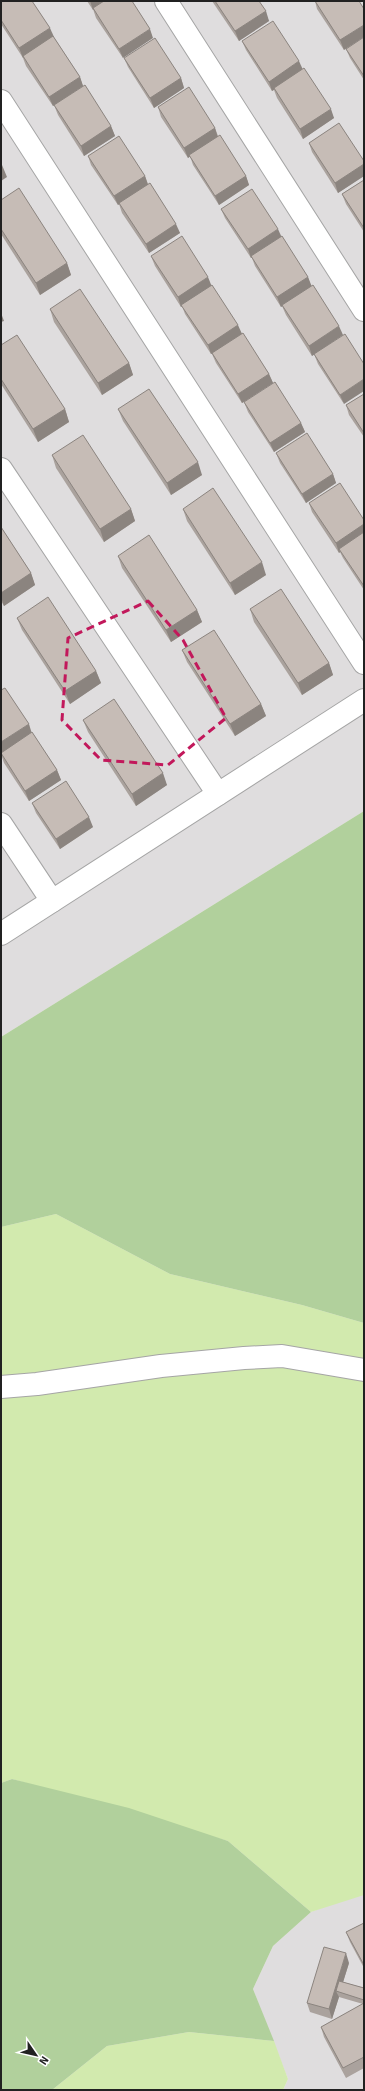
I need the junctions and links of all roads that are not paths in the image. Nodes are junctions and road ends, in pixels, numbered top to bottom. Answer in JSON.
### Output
{"nodes":[{"id":1,"x":166,"y":1,"type":"edge"},
{"id":2,"x":1,"y":101,"type":"edge"},
{"id":3,"x":364,"y":310,"type":"edge"},
{"id":4,"x":1,"y":469,"type":"edge"},
{"id":5,"x":364,"y":663,"type":"edge"},
{"id":6,"x":364,"y":700,"type":"edge"},
{"id":7,"x":218,"y":794,"type":"junction"},
{"id":8,"x":1,"y":824,"type":"edge"},
{"id":9,"x":52,"y":901,"type":"junction"},
{"id":10,"x":1,"y":934,"type":"edge"},
{"id":11,"x":364,"y":1370,"type":"edge"},
{"id":12,"x":1,"y":1387,"type":"edge"}],
"edges":[{"from":1,"to":3,"type":"street"},
{"from":2,"to":5,"type":"street"},
{"from":4,"to":7,"type":"street"},
{"from":6,"to":7,"type":"street"},
{"from":7,"to":9,"type":"street"},
{"from":8,"to":9,"type":"street"},
{"from":9,"to":10,"type":"street"},
{"from":11,"to":12,"type":"street"}]}
